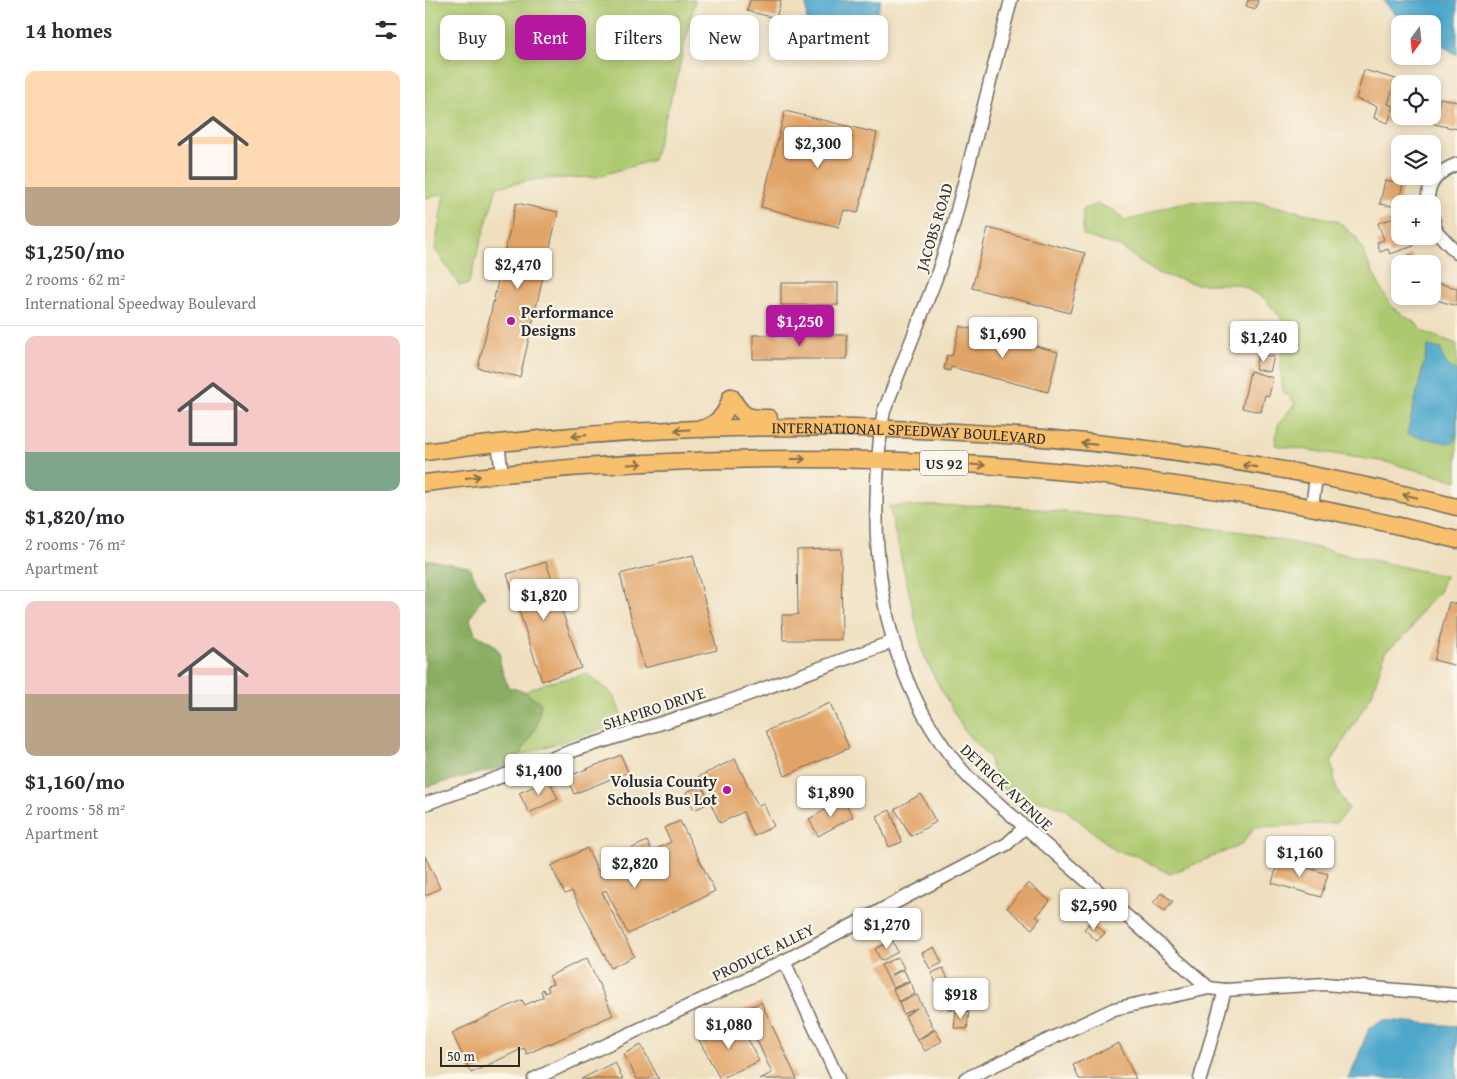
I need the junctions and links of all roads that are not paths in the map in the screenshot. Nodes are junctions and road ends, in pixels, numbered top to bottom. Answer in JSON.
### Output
{"nodes":[{"id":1,"x":1011,"y":0,"type":"edge"},
{"id":2,"x":1457,"y":164,"type":"edge"},
{"id":3,"x":1429,"y":195,"type":"edge"},
{"id":4,"x":1441,"y":236,"type":"edge"},
{"id":5,"x":1457,"y":253,"type":"edge"},
{"id":6,"x":703,"y":429,"type":"junction"},
{"id":7,"x":845,"y":429,"type":"junction"},
{"id":8,"x":880,"y":430,"type":"junction"},
{"id":9,"x":498,"y":443,"type":"junction"},
{"id":10,"x":425,"y":452,"type":"edge"},
{"id":11,"x":878,"y":459,"type":"junction"},
{"id":12,"x":502,"y":474,"type":"junction"},
{"id":13,"x":1316,"y":477,"type":"junction"},
{"id":14,"x":425,"y":483,"type":"edge"},
{"id":15,"x":1312,"y":507,"type":"junction"},
{"id":16,"x":1457,"y":507,"type":"edge"},
{"id":17,"x":1457,"y":540,"type":"edge"},
{"id":18,"x":892,"y":642,"type":"junction"},
{"id":19,"x":425,"y":804,"type":"edge"},
{"id":20,"x":1025,"y":827,"type":"junction"},
{"id":21,"x":785,"y":961,"type":"junction"},
{"id":22,"x":1209,"y":988,"type":"junction"},
{"id":23,"x":1225,"y":990,"type":"junction"},
{"id":24,"x":1457,"y":996,"type":"edge"},
{"id":25,"x":534,"y":1079,"type":"edge"},
{"id":26,"x":839,"y":1079,"type":"edge"},
{"id":27,"x":965,"y":1079,"type":"edge"},
{"id":28,"x":1200,"y":1079,"type":"edge"}],
"edges":[{"from":1,"to":8,"type":"street","name":"JACOBS ROAD"},
{"from":2,"to":3,"type":"street"},
{"from":4,"to":5,"type":"street"},
{"from":6,"to":7,"type":"main road","name":"INTERNATIONAL SPEEDWAY BOULEVARD","number":"US 92"},
{"from":6,"to":7,"type":"main road"},
{"from":6,"to":9,"type":"main road","name":"INTERNATIONAL SPEEDWAY BOULEVARD","number":"US 92","one_way":true},
{"from":7,"to":8,"type":"main road","name":"INTERNATIONAL SPEEDWAY BOULEVARD","number":"US 92"},
{"from":8,"to":11,"type":"street","name":"JACOBS ROAD"},
{"from":13,"to":8,"type":"main road","name":"INTERNATIONAL SPEEDWAY BOULEVARD","number":"US 92","one_way":true},
{"from":9,"to":10,"type":"main road","name":"INTERNATIONAL SPEEDWAY BOULEVARD","number":"US 92"},
{"from":9,"to":12,"type":"street"},
{"from":12,"to":11,"type":"main road","name":"INTERNATIONAL SPEEDWAY BOULEVARD","number":"US 92","one_way":true},
{"from":11,"to":15,"type":"main road","name":"INTERNATIONAL SPEEDWAY BOULEVARD","number":"US 92","one_way":true},
{"from":11,"to":18,"type":"street","name":"DETRICK AVENUE"},
{"from":14,"to":12,"type":"main road","name":"INTERNATIONAL SPEEDWAY BOULEVARD","number":"US 92","one_way":true},
{"from":13,"to":15,"type":"street"},
{"from":16,"to":13,"type":"main road","name":"INTERNATIONAL SPEEDWAY BOULEVARD","number":"US 92","one_way":true},
{"from":15,"to":17,"type":"main road","name":"INTERNATIONAL SPEEDWAY BOULEVARD","number":"US 92"},
{"from":18,"to":19,"type":"street","name":"SHAPIRO DRIVE"},
{"from":18,"to":20,"type":"street","name":"DETRICK AVENUE"},
{"from":20,"to":21,"type":"street","name":"PRODUCE ALLEY"},
{"from":20,"to":22,"type":"street","name":"DETRICK AVENUE"},
{"from":21,"to":25,"type":"street","name":"PRODUCE ALLEY"},
{"from":21,"to":26,"type":"street"},
{"from":22,"to":23,"type":"street"},
{"from":22,"to":27,"type":"street"},
{"from":23,"to":24,"type":"street"},
{"from":23,"to":28,"type":"street"}]}
